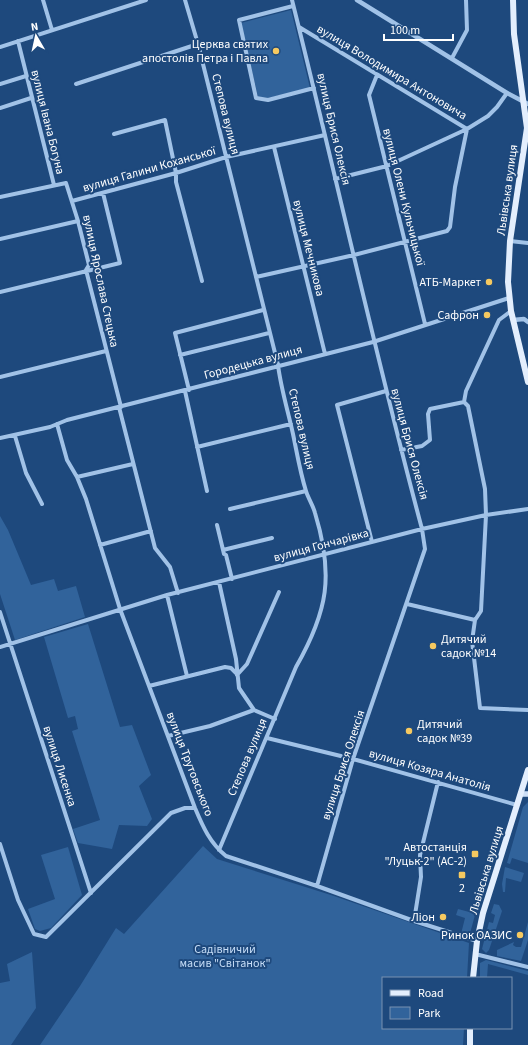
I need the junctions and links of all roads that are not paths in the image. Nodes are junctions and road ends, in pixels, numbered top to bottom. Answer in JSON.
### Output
{"nodes":[{"id":1,"x":43,"y":0,"type":"edge"},
{"id":2,"x":146,"y":0,"type":"edge"},
{"id":3,"x":185,"y":0,"type":"edge"},
{"id":4,"x":292,"y":0,"type":"edge"},
{"id":5,"x":357,"y":0,"type":"edge"},
{"id":6,"x":466,"y":0,"type":"edge"},
{"id":7,"x":513,"y":0,"type":"edge"},
{"id":8,"x":294,"y":6,"type":"junction"},
{"id":9,"x":300,"y":27,"type":"junction"},
{"id":10,"x":52,"y":30,"type":"junction"},
{"id":11,"x":18,"y":41,"type":"junction"},
{"id":12,"x":198,"y":44,"type":"junction"},
{"id":13,"x":0,"y":47,"type":"edge"},
{"id":14,"x":452,"y":58,"type":"junction"},
{"id":15,"x":377,"y":75,"type":"junction"},
{"id":16,"x":26,"y":76,"type":"junction"},
{"id":17,"x":0,"y":84,"type":"edge"},
{"id":18,"x":76,"y":84,"type":"dead end"},
{"id":19,"x":314,"y":88,"type":"junction"},
{"id":20,"x":508,"y":93,"type":"junction"},
{"id":21,"x":32,"y":98,"type":"junction"},
{"id":22,"x":526,"y":103,"type":"edge"},
{"id":23,"x":0,"y":108,"type":"edge"},
{"id":24,"x":527,"y":117,"type":"edge"},
{"id":25,"x":466,"y":129,"type":"junction"},
{"id":26,"x":114,"y":134,"type":"dead end"},
{"id":27,"x":325,"y":135,"type":"junction"},
{"id":28,"x":274,"y":147,"type":"junction"},
{"id":29,"x":226,"y":157,"type":"junction"},
{"id":30,"x":386,"y":166,"type":"junction"},
{"id":31,"x":176,"y":173,"type":"junction"},
{"id":32,"x":335,"y":179,"type":"junction"},
{"id":33,"x":54,"y":185,"type":"junction"},
{"id":34,"x":103,"y":193,"type":"junction"},
{"id":35,"x":0,"y":197,"type":"edge"},
{"id":36,"x":72,"y":201,"type":"junction"},
{"id":37,"x":78,"y":221,"type":"junction"},
{"id":38,"x":0,"y":240,"type":"edge"},
{"id":39,"x":510,"y":241,"type":"junction"},
{"id":40,"x":405,"y":243,"type":"junction"},
{"id":41,"x":528,"y":243,"type":"edge"},
{"id":42,"x":354,"y":255,"type":"junction"},
{"id":43,"x":304,"y":266,"type":"junction"},
{"id":44,"x":86,"y":270,"type":"junction"},
{"id":45,"x":256,"y":277,"type":"junction"},
{"id":46,"x":202,"y":281,"type":"dead end"},
{"id":47,"x":0,"y":292,"type":"edge"},
{"id":48,"x":509,"y":298,"type":"junction"},
{"id":49,"x":263,"y":310,"type":"junction"},
{"id":50,"x":511,"y":311,"type":"junction"},
{"id":51,"x":513,"y":320,"type":"junction"},
{"id":52,"x":528,"y":322,"type":"edge"},
{"id":53,"x":425,"y":324,"type":"junction"},
{"id":54,"x":269,"y":333,"type":"junction"},
{"id":55,"x":373,"y":342,"type":"junction"},
{"id":56,"x":106,"y":351,"type":"junction"},
{"id":57,"x":180,"y":354,"type":"junction"},
{"id":58,"x":325,"y":354,"type":"junction"},
{"id":59,"x":278,"y":366,"type":"junction"},
{"id":60,"x":0,"y":377,"type":"edge"},
{"id":61,"x":528,"y":382,"type":"edge"},
{"id":62,"x":187,"y":390,"type":"junction"},
{"id":63,"x":386,"y":391,"type":"junction"},
{"id":64,"x":464,"y":402,"type":"junction"},
{"id":65,"x":120,"y":407,"type":"junction"},
{"id":66,"x":57,"y":424,"type":"junction"},
{"id":67,"x":291,"y":424,"type":"junction"},
{"id":68,"x":15,"y":436,"type":"junction"},
{"id":69,"x":0,"y":438,"type":"edge"},
{"id":70,"x":197,"y":447,"type":"junction"},
{"id":71,"x":401,"y":450,"type":"junction"},
{"id":72,"x":133,"y":464,"type":"junction"},
{"id":73,"x":77,"y":477,"type":"junction"},
{"id":74,"x":306,"y":490,"type":"junction"},
{"id":75,"x":207,"y":491,"type":"dead end"},
{"id":76,"x":42,"y":504,"type":"dead end"},
{"id":77,"x":230,"y":509,"type":"dead end"},
{"id":78,"x":528,"y":510,"type":"edge"},
{"id":79,"x":486,"y":515,"type":"junction"},
{"id":80,"x":217,"y":525,"type":"dead end"},
{"id":81,"x":422,"y":529,"type":"junction"},
{"id":82,"x":151,"y":531,"type":"junction"},
{"id":83,"x":272,"y":538,"type":"dead end"},
{"id":84,"x":372,"y":542,"type":"junction"},
{"id":85,"x":100,"y":545,"type":"junction"},
{"id":86,"x":223,"y":550,"type":"junction"},
{"id":87,"x":325,"y":555,"type":"junction"},
{"id":88,"x":232,"y":579,"type":"junction"},
{"id":89,"x":219,"y":582,"type":"junction"},
{"id":90,"x":279,"y":592,"type":"dead end"},
{"id":91,"x":178,"y":593,"type":"junction"},
{"id":92,"x":167,"y":596,"type":"junction"},
{"id":93,"x":407,"y":604,"type":"junction"},
{"id":94,"x":120,"y":609,"type":"junction"},
{"id":95,"x":0,"y":612,"type":"edge"},
{"id":96,"x":475,"y":620,"type":"junction"},
{"id":97,"x":11,"y":644,"type":"junction"},
{"id":98,"x":0,"y":647,"type":"edge"},
{"id":99,"x":238,"y":675,"type":"junction"},
{"id":100,"x":187,"y":676,"type":"junction"},
{"id":101,"x":149,"y":686,"type":"junction"},
{"id":102,"x":254,"y":710,"type":"junction"},
{"id":103,"x":528,"y":710,"type":"edge"},
{"id":104,"x":275,"y":719,"type":"junction"},
{"id":105,"x":168,"y":736,"type":"junction"},
{"id":106,"x":267,"y":738,"type":"junction"},
{"id":107,"x":354,"y":759,"type":"junction"},
{"id":108,"x":528,"y":770,"type":"edge"},
{"id":109,"x":438,"y":782,"type":"junction"},
{"id":110,"x":521,"y":794,"type":"junction"},
{"id":111,"x":528,"y":794,"type":"edge"},
{"id":112,"x":517,"y":806,"type":"junction"},
{"id":113,"x":195,"y":808,"type":"junction"},
{"id":114,"x":0,"y":844,"type":"edge"},
{"id":115,"x":219,"y":850,"type":"junction"},
{"id":116,"x":317,"y":886,"type":"junction"},
{"id":117,"x":91,"y":893,"type":"junction"},
{"id":118,"x":414,"y":921,"type":"junction"},
{"id":119,"x":477,"y":941,"type":"junction"},
{"id":120,"x":475,"y":954,"type":"junction"},
{"id":121,"x":528,"y":967,"type":"edge"},
{"id":122,"x":473,"y":977,"type":"edge"},
{"id":123,"x":470,"y":1029,"type":"edge"},
{"id":124,"x":470,"y":1045,"type":"edge"}],
"edges":[{"from":1,"to":10,"type":"street"},
{"from":2,"to":10,"type":"street"},
{"from":3,"to":12,"type":"street","name":"Степова вулиця"},
{"from":4,"to":8,"type":"street","name":"вулиця Брися Олексія"},
{"from":5,"to":14,"type":"street"},
{"from":6,"to":14,"type":"street"},
{"from":7,"to":22,"type":"main road","name":"Львівська вулиця"},
{"from":8,"to":9,"type":"street","name":"вулиця Брися Олексія"},
{"from":8,"to":19,"type":"street"},
{"from":9,"to":15,"type":"street","name":"вулиця Володимира Антоновича"},
{"from":9,"to":19,"type":"street","name":"вулиця Брися Олексія"},
{"from":10,"to":11,"type":"street"},
{"from":11,"to":13,"type":"street"},
{"from":11,"to":16,"type":"street","name":"вулиця Івана Богуна"},
{"from":12,"to":18,"type":"street"},
{"from":12,"to":29,"type":"street","name":"Степова вулиця"},
{"from":14,"to":20,"type":"street"},
{"from":15,"to":25,"type":"street","name":"вулиця Володимира Антоновича"},
{"from":15,"to":30,"type":"street","name":"вулиця Олени Кульчицької"},
{"from":16,"to":17,"type":"street"},
{"from":16,"to":21,"type":"street","name":"вулиця Івана Богуна"},
{"from":19,"to":27,"type":"street","name":"вулиця Брися Олексія"},
{"from":20,"to":22,"type":"street"},
{"from":20,"to":25,"type":"street"},
{"from":21,"to":23,"type":"street"},
{"from":21,"to":33,"type":"street","name":"вулиця Івана Богуна"},
{"from":22,"to":24,"type":"main road","name":"Львівська вулиця"},
{"from":24,"to":39,"type":"main road","name":"Львівська вулиця"},
{"from":25,"to":30,"type":"street"},
{"from":25,"to":40,"type":"street","name":"вулиця Володимира Антоновича"},
{"from":26,"to":31,"type":"street"},
{"from":27,"to":28,"type":"street","name":"вулиця Галини Коханської"},
{"from":27,"to":32,"type":"street","name":"вулиця Брися Олексія"},
{"from":28,"to":29,"type":"street","name":"вулиця Галини Коханської"},
{"from":28,"to":43,"type":"street","name":"вулиця Мечникова"},
{"from":29,"to":31,"type":"street","name":"вулиця Галини Коханської"},
{"from":29,"to":45,"type":"street","name":"Степова вулиця"},
{"from":30,"to":32,"type":"street"},
{"from":30,"to":40,"type":"street","name":"вулиця Олени Кульчицької"},
{"from":31,"to":34,"type":"street","name":"вулиця Галини Коханської"},
{"from":31,"to":46,"type":"street"},
{"from":32,"to":42,"type":"street","name":"вулиця Брися Олексія"},
{"from":33,"to":35,"type":"street"},
{"from":33,"to":36,"type":"street","name":"вулиця Ярослава Стецька"},
{"from":34,"to":36,"type":"street","name":"вулиця Галини Коханської"},
{"from":34,"to":44,"type":"street"},
{"from":36,"to":37,"type":"street","name":"вулиця Ярослава Стецька"},
{"from":37,"to":38,"type":"street"},
{"from":37,"to":44,"type":"street","name":"вулиця Ярослава Стецька"},
{"from":39,"to":41,"type":"street"},
{"from":39,"to":48,"type":"main road","name":"Львівська вулиця"},
{"from":40,"to":42,"type":"street"},
{"from":40,"to":53,"type":"street","name":"вулиця Олени Кульчицької"},
{"from":42,"to":43,"type":"street"},
{"from":42,"to":55,"type":"street","name":"вулиця Брися Олексія"},
{"from":43,"to":45,"type":"street"},
{"from":43,"to":58,"type":"street","name":"вулиця Мечникова"},
{"from":44,"to":47,"type":"street"},
{"from":44,"to":56,"type":"street","name":"вулиця Ярослава Стецька"},
{"from":45,"to":49,"type":"street","name":"Степова вулиця"},
{"from":48,"to":50,"type":"main road","name":"Львівська вулиця"},
{"from":48,"to":53,"type":"street","name":"Городецька вулиця"},
{"from":49,"to":54,"type":"street","name":"Степова вулиця"},
{"from":49,"to":57,"type":"street"},
{"from":50,"to":51,"type":"main road","name":"Львівська вулиця"},
{"from":50,"to":64,"type":"street"},
{"from":51,"to":52,"type":"street"},
{"from":51,"to":61,"type":"main road","name":"Львівська вулиця"},
{"from":53,"to":55,"type":"street","name":"Городецька вулиця"},
{"from":54,"to":57,"type":"street"},
{"from":54,"to":59,"type":"street","name":"Степова вулиця"},
{"from":55,"to":58,"type":"street","name":"Городецька вулиця"},
{"from":55,"to":63,"type":"street","name":"вулиця Брися Олексія"},
{"from":56,"to":60,"type":"street"},
{"from":56,"to":65,"type":"street","name":"вулиця Ярослава Стецька"},
{"from":57,"to":62,"type":"street"},
{"from":58,"to":59,"type":"street","name":"Городецька вулиця"},
{"from":59,"to":62,"type":"street","name":"Городецька вулиця"},
{"from":59,"to":67,"type":"street","name":"Степова вулиця"},
{"from":62,"to":65,"type":"street","name":"Городецька вулиця"},
{"from":62,"to":70,"type":"street"},
{"from":63,"to":71,"type":"street","name":"вулиця Брися Олексія"},
{"from":63,"to":84,"type":"street"},
{"from":64,"to":71,"type":"street"},
{"from":64,"to":79,"type":"street"},
{"from":65,"to":66,"type":"street","name":"Городецька вулиця"},
{"from":65,"to":72,"type":"street","name":"вулиця Ярослава Стецька"},
{"from":66,"to":68,"type":"street","name":"Городецька вулиця"},
{"from":66,"to":73,"type":"street","name":"вулиця Трутовського"},
{"from":67,"to":70,"type":"street"},
{"from":67,"to":74,"type":"street","name":"Степова вулиця"},
{"from":68,"to":69,"type":"street","name":"Городецька вулиця"},
{"from":68,"to":76,"type":"street"},
{"from":70,"to":75,"type":"street"},
{"from":71,"to":81,"type":"street","name":"вулиця Брися Олексія"},
{"from":72,"to":73,"type":"street"},
{"from":72,"to":82,"type":"street","name":"вулиця Ярослава Стецька"},
{"from":73,"to":85,"type":"street","name":"вулиця Трутовського"},
{"from":74,"to":77,"type":"street"},
{"from":74,"to":87,"type":"street","name":"Степова вулиця"},
{"from":78,"to":79,"type":"street","name":"вулиця Гончарівка"},
{"from":79,"to":81,"type":"street","name":"вулиця Гончарівка"},
{"from":79,"to":96,"type":"street"},
{"from":80,"to":86,"type":"street"},
{"from":81,"to":84,"type":"street","name":"вулиця Гончарівка"},
{"from":81,"to":93,"type":"street","name":"вулиця Брися Олексія"},
{"from":82,"to":85,"type":"street"},
{"from":82,"to":91,"type":"street","name":"вулиця Ярослава Стецька"},
{"from":83,"to":86,"type":"street"},
{"from":84,"to":87,"type":"street","name":"вулиця Гончарівка"},
{"from":85,"to":94,"type":"street","name":"вулиця Трутовського"},
{"from":86,"to":88,"type":"street"},
{"from":87,"to":88,"type":"street","name":"вулиця Гончарівка"},
{"from":87,"to":104,"type":"street","name":"Степова вулиця"},
{"from":88,"to":89,"type":"street","name":"вулиця Гончарівка"},
{"from":89,"to":91,"type":"street","name":"вулиця Гончарівка"},
{"from":89,"to":99,"type":"street"},
{"from":90,"to":99,"type":"street"},
{"from":91,"to":92,"type":"street","name":"вулиця Гончарівка"},
{"from":92,"to":94,"type":"street","name":"вулиця Гончарівка"},
{"from":92,"to":100,"type":"street"},
{"from":93,"to":96,"type":"street"},
{"from":93,"to":107,"type":"street","name":"вулиця Брися Олексія"},
{"from":94,"to":97,"type":"street"},
{"from":94,"to":101,"type":"street","name":"вулиця Трутовського"},
{"from":95,"to":97,"type":"street","name":"вулиця Лисенка"},
{"from":96,"to":103,"type":"street"},
{"from":97,"to":98,"type":"street"},
{"from":97,"to":117,"type":"street","name":"вулиця Лисенка"},
{"from":99,"to":100,"type":"street"},
{"from":99,"to":102,"type":"street"},
{"from":100,"to":101,"type":"street"},
{"from":101,"to":105,"type":"street","name":"вулиця Трутовського"},
{"from":102,"to":104,"type":"street"},
{"from":102,"to":105,"type":"street"},
{"from":104,"to":106,"type":"street","name":"Степова вулиця"},
{"from":105,"to":113,"type":"street","name":"вулиця Трутовського"},
{"from":106,"to":107,"type":"street","name":"вулиця Козяра Анатолія"},
{"from":106,"to":115,"type":"street","name":"Степова вулиця"},
{"from":107,"to":109,"type":"street","name":"вулиця Козяра Анатолія"},
{"from":107,"to":116,"type":"street","name":"вулиця Брися Олексія"},
{"from":108,"to":110,"type":"main road","name":"Львівська вулиця"},
{"from":109,"to":112,"type":"street","name":"вулиця Козяра Анатолія"},
{"from":109,"to":118,"type":"street"},
{"from":110,"to":111,"type":"main road"},
{"from":110,"to":112,"type":"main road","name":"Львівська вулиця"},
{"from":112,"to":119,"type":"main road","name":"Львівська вулиця"},
{"from":113,"to":115,"type":"street","name":"вулиця Трутовського"},
{"from":113,"to":117,"type":"street"},
{"from":114,"to":117,"type":"street"},
{"from":115,"to":116,"type":"street","name":"вулиця Трутовського"},
{"from":116,"to":118,"type":"street","name":"вулиця Трутовського"},
{"from":118,"to":119,"type":"street","name":"вулиця Трутовського"},
{"from":119,"to":120,"type":"main road","name":"Львівська вулиця"},
{"from":120,"to":121,"type":"street"},
{"from":120,"to":122,"type":"main road","name":"Львівська вулиця"},
{"from":123,"to":124,"type":"main road"}]}
